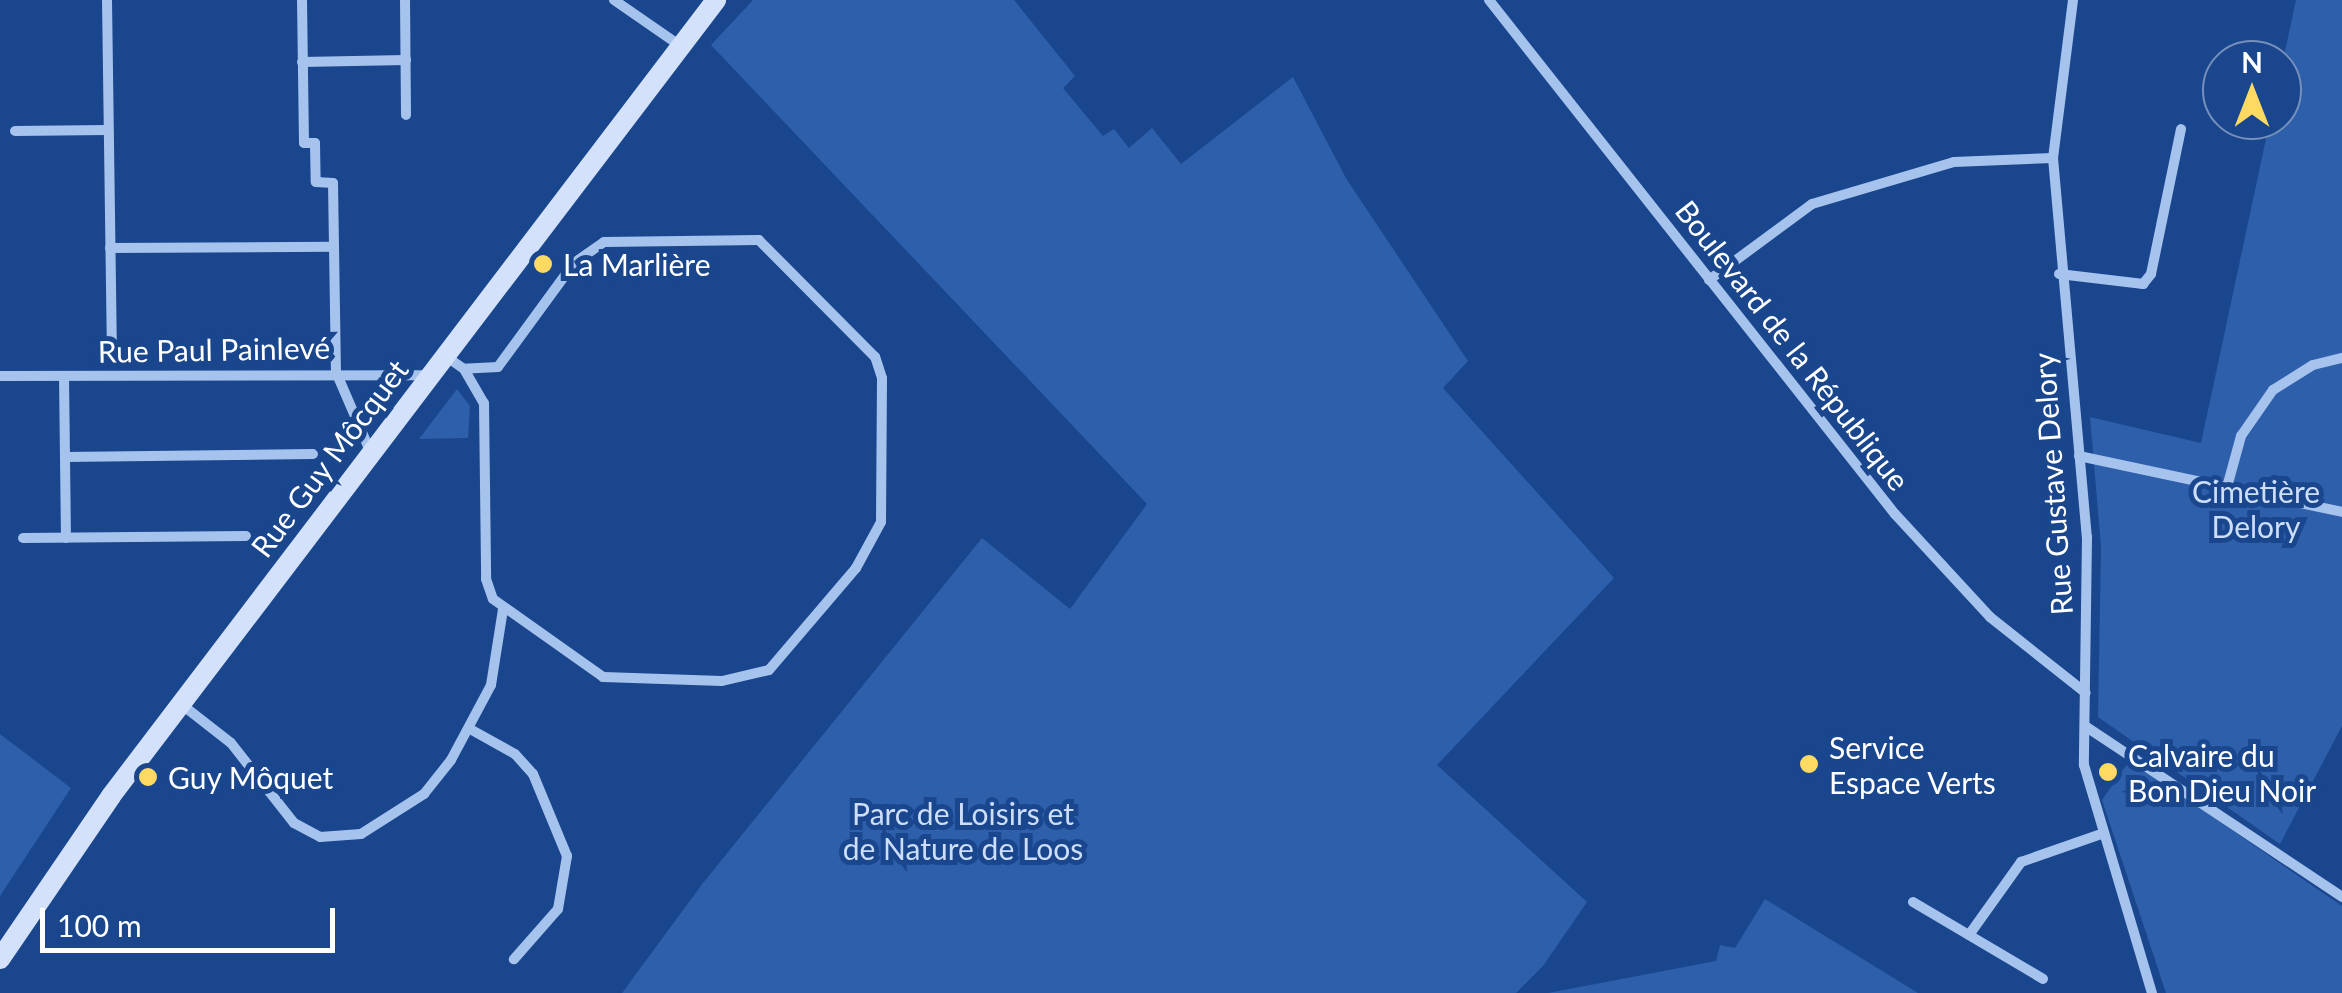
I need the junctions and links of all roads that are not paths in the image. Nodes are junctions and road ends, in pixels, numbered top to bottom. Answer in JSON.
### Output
{"nodes":[{"id":1,"x":106,"y":0,"type":"edge"},
{"id":2,"x":302,"y":0,"type":"edge"},
{"id":3,"x":405,"y":0,"type":"edge"},
{"id":4,"x":614,"y":0,"type":"edge"},
{"id":5,"x":716,"y":0,"type":"edge"},
{"id":6,"x":1489,"y":0,"type":"edge"},
{"id":7,"x":2072,"y":0,"type":"edge"},
{"id":8,"x":679,"y":45,"type":"junction"},
{"id":9,"x":406,"y":60,"type":"junction"},
{"id":10,"x":302,"y":62,"type":"junction"},
{"id":11,"x":406,"y":115,"type":"dead end"},
{"id":12,"x":2181,"y":129,"type":"dead end"},
{"id":13,"x":108,"y":130,"type":"junction"},
{"id":14,"x":14,"y":131,"type":"dead end"},
{"id":15,"x":2053,"y":158,"type":"junction"},
{"id":16,"x":333,"y":247,"type":"junction"},
{"id":17,"x":110,"y":248,"type":"junction"},
{"id":18,"x":2059,"y":274,"type":"junction"},
{"id":19,"x":1709,"y":280,"type":"junction"},
{"id":20,"x":112,"y":354,"type":"dead end"},
{"id":21,"x":444,"y":354,"type":"junction"},
{"id":22,"x":2342,"y":358,"type":"edge"},
{"id":23,"x":464,"y":369,"type":"junction"},
{"id":24,"x":336,"y":372,"type":"junction"},
{"id":25,"x":428,"y":374,"type":"junction"},
{"id":26,"x":0,"y":376,"type":"edge"},
{"id":27,"x":64,"y":376,"type":"junction"},
{"id":28,"x":370,"y":450,"type":"junction"},
{"id":29,"x":313,"y":454,"type":"dead end"},
{"id":30,"x":2080,"y":456,"type":"junction"},
{"id":31,"x":64,"y":458,"type":"junction"},
{"id":32,"x":2227,"y":487,"type":"junction"},
{"id":33,"x":2342,"y":512,"type":"edge"},
{"id":34,"x":246,"y":536,"type":"dead end"},
{"id":35,"x":23,"y":538,"type":"dead end"},
{"id":36,"x":66,"y":538,"type":"junction"},
{"id":37,"x":502,"y":609,"type":"junction"},
{"id":38,"x":2086,"y":693,"type":"junction"},
{"id":39,"x":181,"y":704,"type":"junction"},
{"id":40,"x":2085,"y":726,"type":"junction"},
{"id":41,"x":470,"y":730,"type":"junction"},
{"id":42,"x":2101,"y":834,"type":"junction"},
{"id":43,"x":2342,"y":897,"type":"edge"},
{"id":44,"x":1913,"y":902,"type":"dead end"},
{"id":45,"x":1969,"y":935,"type":"junction"},
{"id":46,"x":514,"y":959,"type":"dead end"},
{"id":47,"x":0,"y":960,"type":"edge"},
{"id":48,"x":2043,"y":979,"type":"dead end"},
{"id":49,"x":2152,"y":993,"type":"edge"}],
"edges":[{"from":1,"to":13,"type":"street"},
{"from":2,"to":10,"type":"street"},
{"from":3,"to":9,"type":"street"},
{"from":4,"to":8,"type":"street"},
{"from":5,"to":8,"type":"street","name":"Rue Guy Môcquet"},
{"from":6,"to":19,"type":"street","name":"Boulevard de la République"},
{"from":7,"to":15,"type":"street","name":"Rue Gustave Delory"},
{"from":8,"to":21,"type":"street","name":"Rue Guy Môcquet"},
{"from":9,"to":10,"type":"street"},
{"from":9,"to":11,"type":"street"},
{"from":10,"to":16,"type":"street"},
{"from":12,"to":18,"type":"street"},
{"from":13,"to":14,"type":"street"},
{"from":13,"to":17,"type":"street"},
{"from":15,"to":18,"type":"street","name":"Rue Gustave Delory"},
{"from":15,"to":19,"type":"street"},
{"from":16,"to":17,"type":"street"},
{"from":16,"to":24,"type":"street"},
{"from":17,"to":20,"type":"street"},
{"from":18,"to":30,"type":"street","name":"Rue Gustave Delory"},
{"from":19,"to":38,"type":"street","name":"Boulevard de la République"},
{"from":21,"to":23,"type":"street"},
{"from":21,"to":25,"type":"street","name":"Rue Guy Môcquet"},
{"from":22,"to":32,"type":"street"},
{"from":23,"to":37,"type":"street"},
{"from":23,"to":37,"type":"street"},
{"from":24,"to":25,"type":"street","name":"Rue Paul Painlevé"},
{"from":24,"to":27,"type":"street","name":"Rue Paul Painlevé"},
{"from":24,"to":28,"type":"street"},
{"from":25,"to":28,"type":"street","name":"Rue Guy Môcquet"},
{"from":26,"to":27,"type":"street","name":"Rue Paul Painlevé"},
{"from":27,"to":31,"type":"street"},
{"from":28,"to":39,"type":"street","name":"Rue Guy Môcquet"},
{"from":29,"to":31,"type":"street"},
{"from":30,"to":32,"type":"street"},
{"from":30,"to":38,"type":"street","name":"Rue Gustave Delory"},
{"from":31,"to":36,"type":"street"},
{"from":32,"to":33,"type":"street"},
{"from":34,"to":36,"type":"street"},
{"from":35,"to":36,"type":"street"},
{"from":37,"to":41,"type":"street"},
{"from":38,"to":40,"type":"street","name":"Rue Gustave Delory"},
{"from":39,"to":41,"type":"street"},
{"from":39,"to":47,"type":"street","name":"Rue Guy Môcquet"},
{"from":40,"to":42,"type":"street","name":"Rue Gustave Delory"},
{"from":40,"to":43,"type":"street"},
{"from":41,"to":46,"type":"street"},
{"from":42,"to":45,"type":"street"},
{"from":42,"to":49,"type":"street","name":"Rue Gustave Delory"},
{"from":44,"to":45,"type":"street"},
{"from":45,"to":48,"type":"street"}]}
